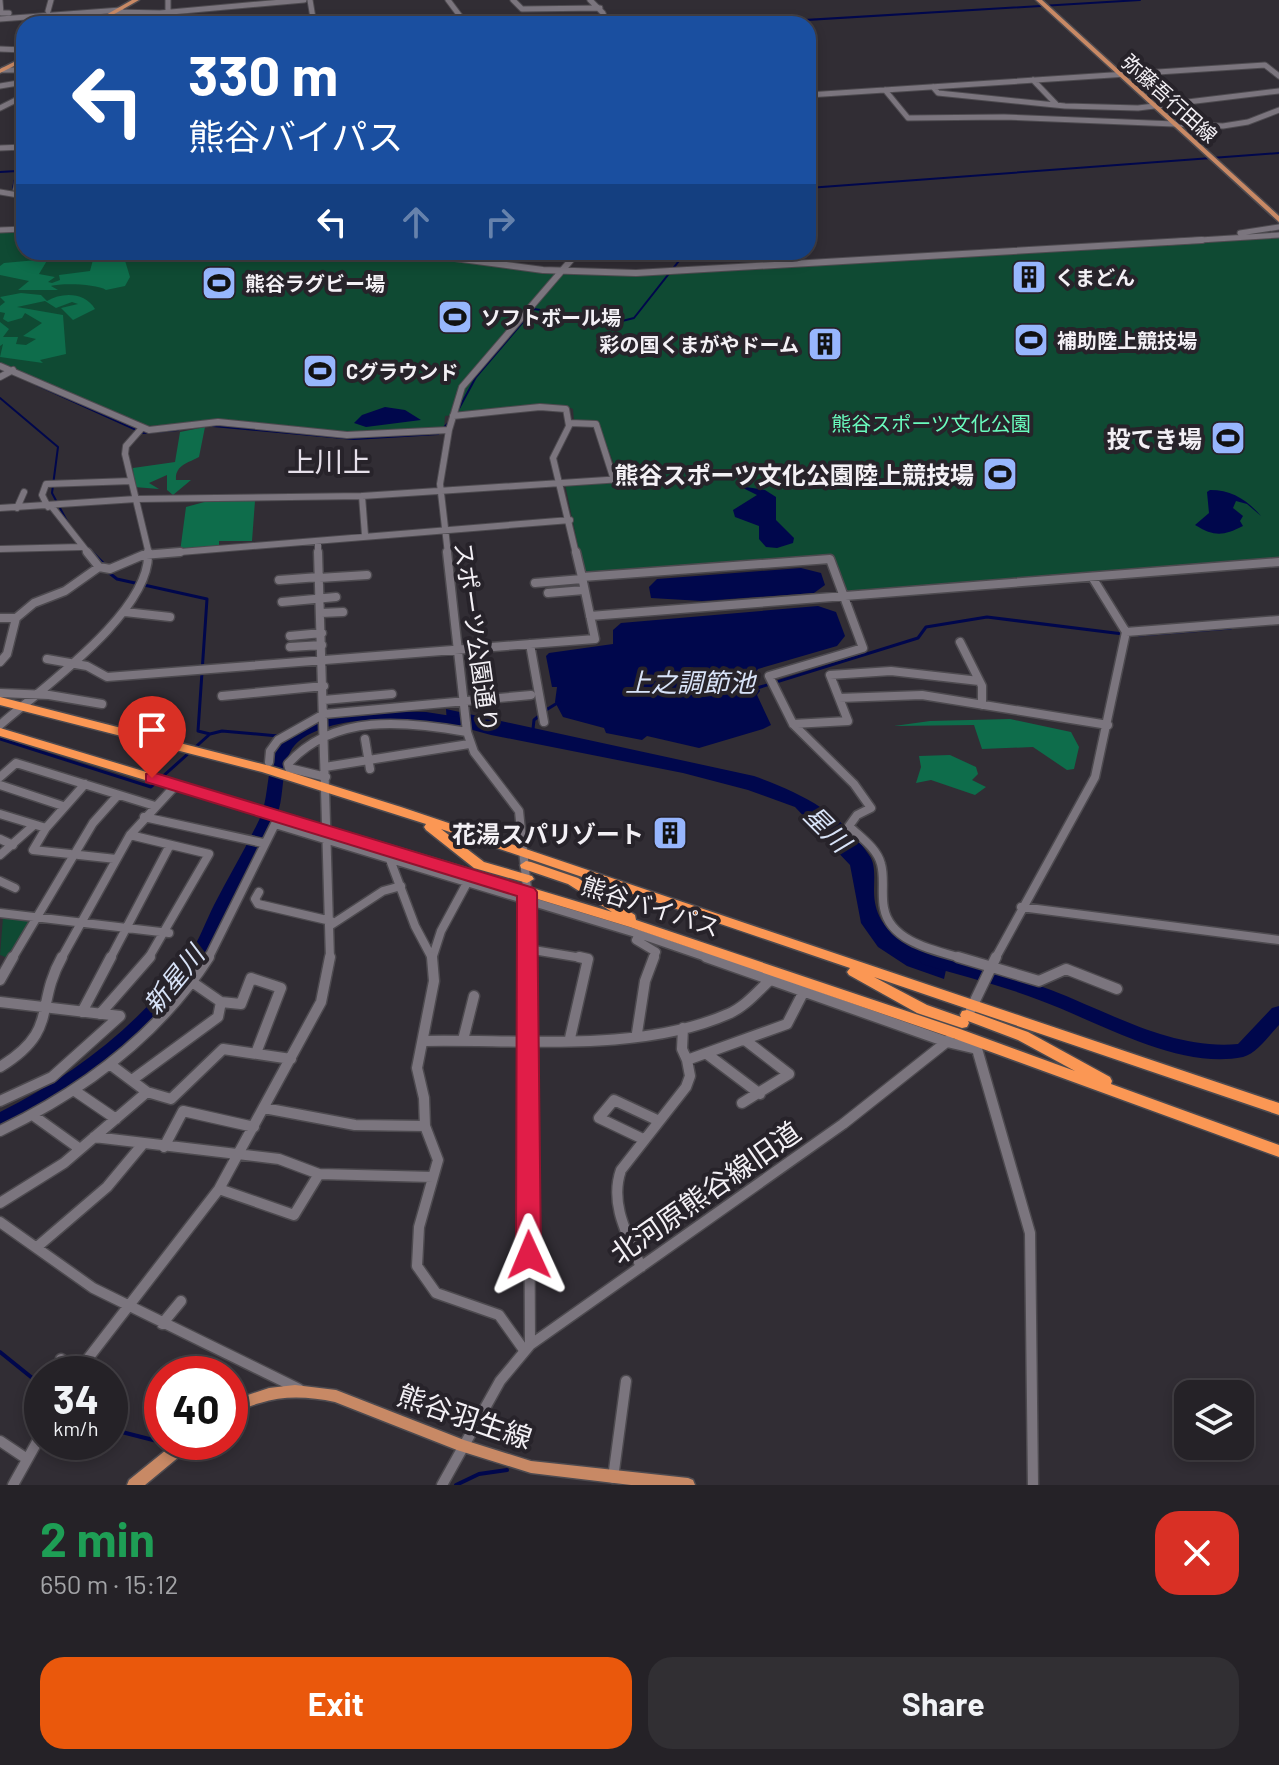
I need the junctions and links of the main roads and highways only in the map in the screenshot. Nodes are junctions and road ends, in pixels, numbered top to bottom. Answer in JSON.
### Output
{"nodes":[{"id":1,"x":136,"y":0,"type":"edge"},
{"id":2,"x":1039,"y":0,"type":"edge"},
{"id":3,"x":109,"y":16,"type":"edge"},
{"id":4,"x":1279,"y":220,"type":"edge"},
{"id":5,"x":0,"y":701,"type":"edge"},
{"id":6,"x":0,"y":732,"type":"edge"},
{"id":7,"x":389,"y":807,"type":"junction"},
{"id":8,"x":527,"y":878,"type":"junction"},
{"id":9,"x":637,"y":929,"type":"junction"},
{"id":10,"x":812,"y":951,"type":"junction"},
{"id":11,"x":961,"y":1024,"type":"junction"},
{"id":12,"x":1279,"y":1109,"type":"edge"},
{"id":13,"x":1279,"y":1151,"type":"edge"},
{"id":14,"x":248,"y":1401,"type":"edge"},
{"id":15,"x":164,"y":1460,"type":"edge"},
{"id":16,"x":134,"y":1485,"type":"edge"},
{"id":17,"x":688,"y":1485,"type":"edge"}],
"edges":[{"from":1,"to":3,"type":"main road"},
{"from":2,"to":4,"type":"main road","name":"弥藤吾行田線"},
{"from":5,"to":7,"type":"highway","name":"熊谷バイパス"},
{"from":6,"to":8,"type":"highway","name":"熊谷バイパス"},
{"from":7,"to":8,"type":"highway","name":"熊谷バイパス"},
{"from":7,"to":8,"type":"highway"},
{"from":8,"to":9,"type":"highway","name":"熊谷バイパス"},
{"from":8,"to":9,"type":"highway"},
{"from":8,"to":10,"type":"highway","name":"熊谷バイパス"},
{"from":9,"to":11,"type":"highway","name":"熊谷バイパス"},
{"from":10,"to":11,"type":"highway","name":"熊谷バイパス"},
{"from":10,"to":11,"type":"highway"},
{"from":11,"to":12,"type":"highway","name":"熊谷バイパス"},
{"from":11,"to":13,"type":"highway","name":"熊谷バイパス"},
{"from":14,"to":17,"type":"main road","name":"熊谷羽生線"},
{"from":15,"to":16,"type":"main road"}]}
